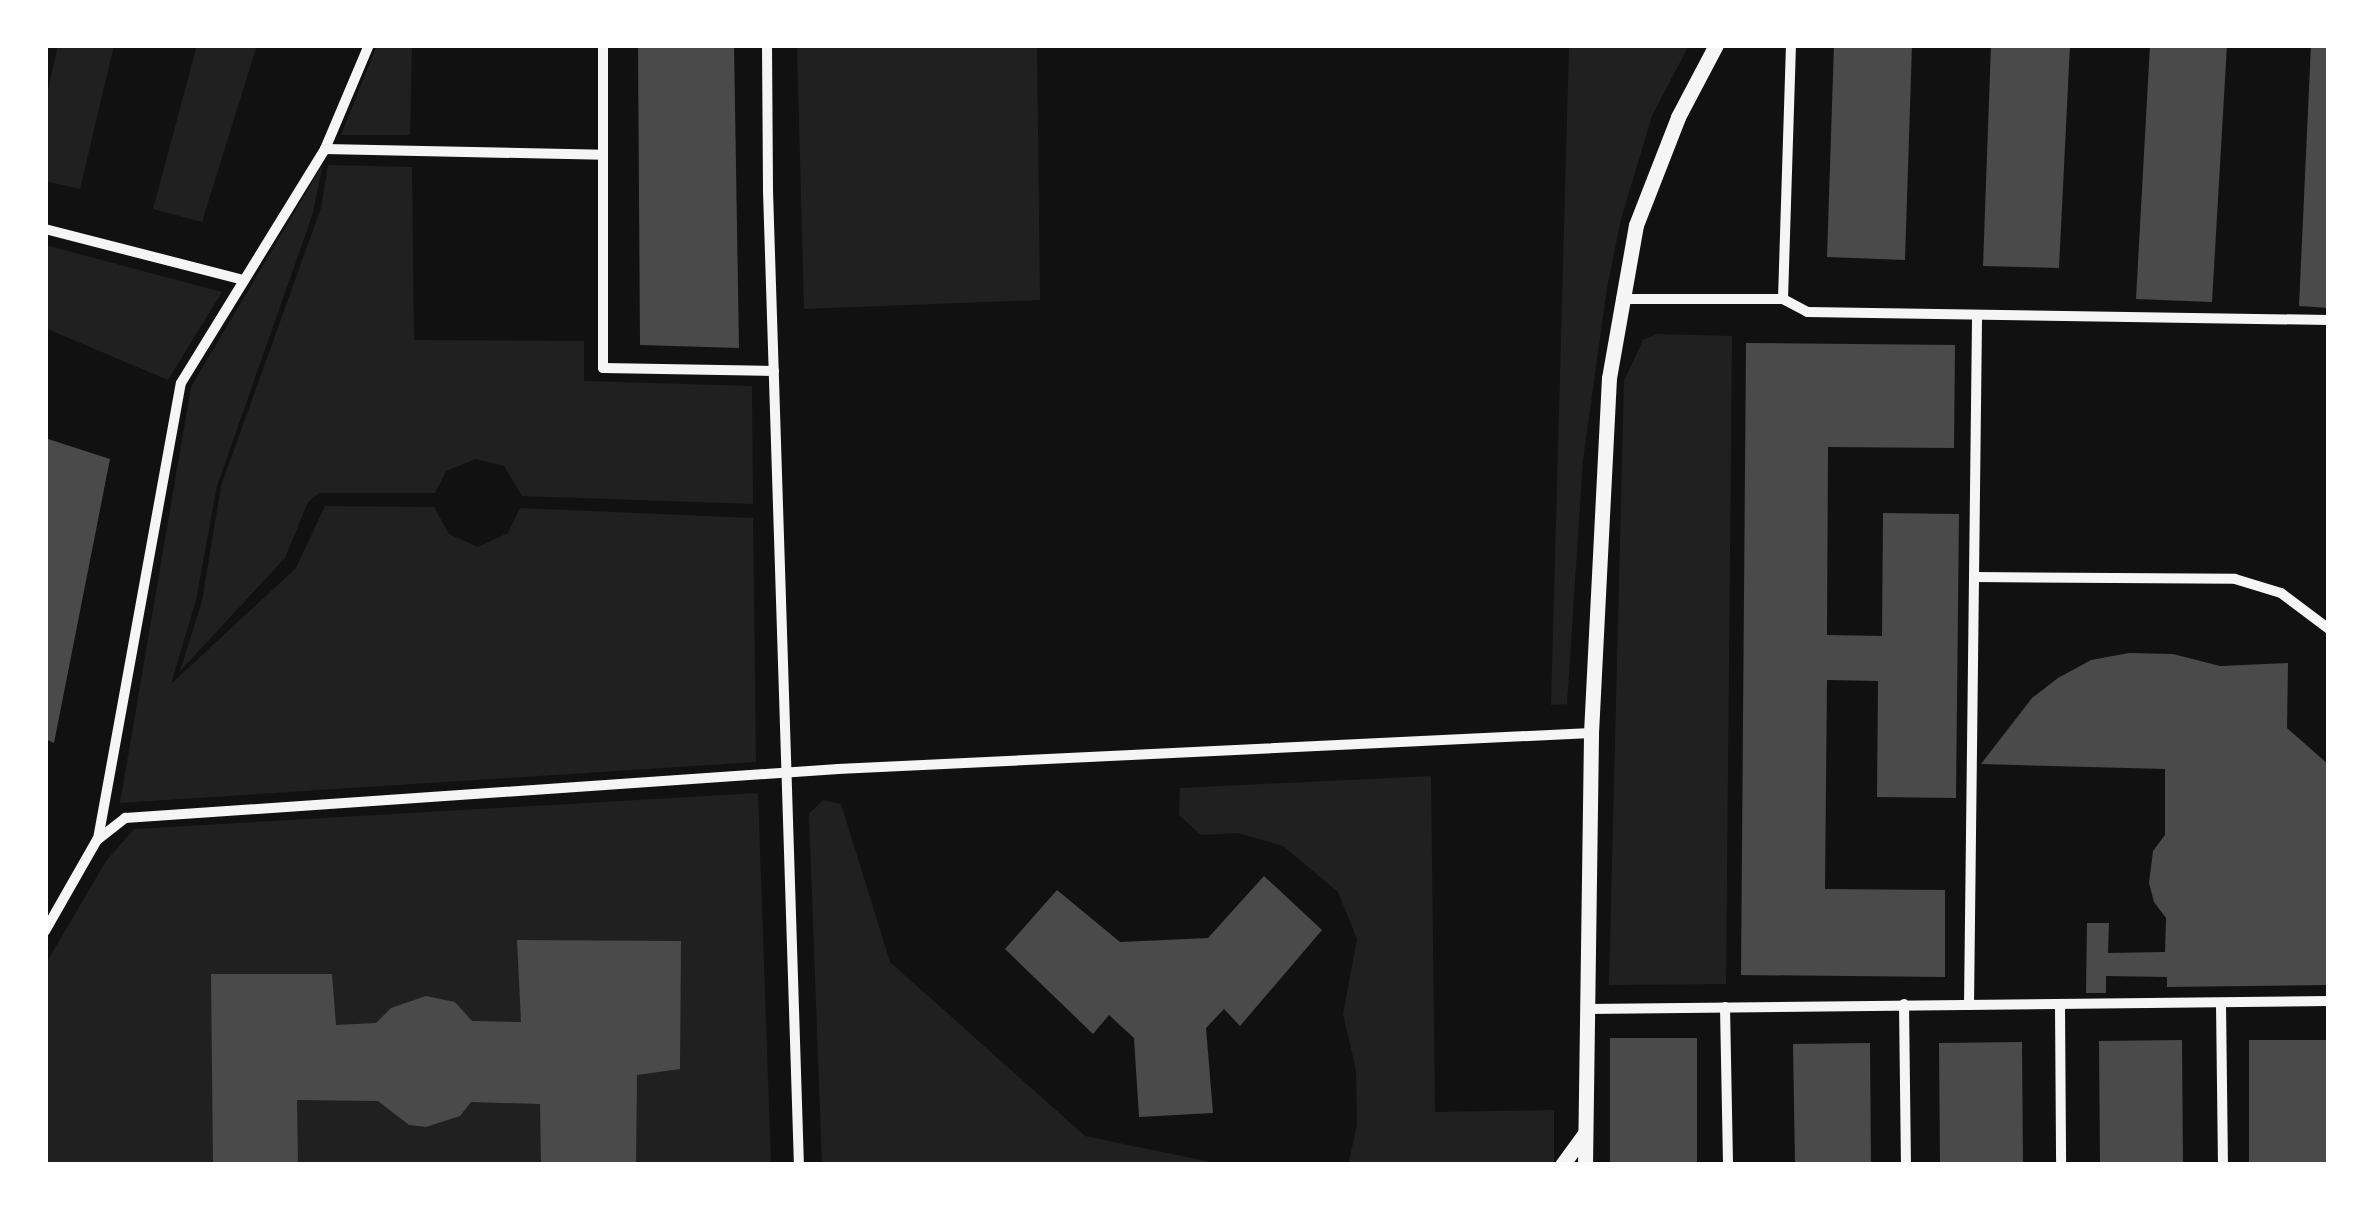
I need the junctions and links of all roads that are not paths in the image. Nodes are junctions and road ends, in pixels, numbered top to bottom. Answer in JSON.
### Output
{"nodes":[{"id":1,"x":368,"y":45,"type":"edge"},
{"id":2,"x":603,"y":45,"type":"edge"},
{"id":3,"x":768,"y":45,"type":"edge"},
{"id":4,"x":1716,"y":45,"type":"edge"},
{"id":5,"x":1791,"y":45,"type":"edge"},
{"id":6,"x":325,"y":149,"type":"junction"},
{"id":7,"x":604,"y":155,"type":"junction"},
{"id":8,"x":45,"y":229,"type":"edge"},
{"id":9,"x":243,"y":280,"type":"junction"},
{"id":10,"x":1621,"y":298,"type":"junction"},
{"id":11,"x":1783,"y":299,"type":"junction"},
{"id":12,"x":1978,"y":316,"type":"junction"},
{"id":13,"x":2329,"y":320,"type":"edge"},
{"id":14,"x":774,"y":371,"type":"junction"},
{"id":15,"x":1976,"y":576,"type":"junction"},
{"id":16,"x":2329,"y":629,"type":"edge"},
{"id":17,"x":1591,"y":733,"type":"junction"},
{"id":18,"x":786,"y":773,"type":"junction"},
{"id":19,"x":97,"y":840,"type":"junction"},
{"id":20,"x":45,"y":931,"type":"edge"},
{"id":21,"x":2329,"y":1001,"type":"edge"},
{"id":22,"x":2221,"y":1003,"type":"junction"},
{"id":23,"x":1904,"y":1004,"type":"junction"},
{"id":24,"x":1969,"y":1005,"type":"junction"},
{"id":25,"x":2060,"y":1006,"type":"junction"},
{"id":26,"x":1725,"y":1007,"type":"junction"},
{"id":27,"x":1586,"y":1010,"type":"junction"},
{"id":28,"x":1585,"y":1133,"type":"junction"},
{"id":29,"x":799,"y":1165,"type":"edge"},
{"id":30,"x":1562,"y":1165,"type":"edge"},
{"id":31,"x":1585,"y":1165,"type":"edge"},
{"id":32,"x":1728,"y":1165,"type":"edge"},
{"id":33,"x":1906,"y":1165,"type":"edge"},
{"id":34,"x":2061,"y":1165,"type":"edge"},
{"id":35,"x":2223,"y":1165,"type":"edge"}],
"edges":[{"from":1,"to":6,"type":"street"},
{"from":2,"to":7,"type":"street"},
{"from":3,"to":14,"type":"street"},
{"from":4,"to":10,"type":"street"},
{"from":5,"to":11,"type":"street"},
{"from":6,"to":7,"type":"street"},
{"from":6,"to":9,"type":"street"},
{"from":7,"to":14,"type":"street"},
{"from":8,"to":9,"type":"street"},
{"from":9,"to":19,"type":"street"},
{"from":10,"to":11,"type":"street"},
{"from":10,"to":17,"type":"street"},
{"from":11,"to":12,"type":"street"},
{"from":12,"to":13,"type":"street"},
{"from":12,"to":15,"type":"street"},
{"from":14,"to":18,"type":"street"},
{"from":15,"to":16,"type":"street"},
{"from":15,"to":24,"type":"street"},
{"from":17,"to":18,"type":"street"},
{"from":17,"to":27,"type":"street"},
{"from":18,"to":19,"type":"street"},
{"from":18,"to":29,"type":"street"},
{"from":19,"to":20,"type":"street"},
{"from":21,"to":22,"type":"street"},
{"from":22,"to":25,"type":"street"},
{"from":22,"to":35,"type":"street"},
{"from":23,"to":24,"type":"street"},
{"from":23,"to":26,"type":"street"},
{"from":23,"to":33,"type":"street"},
{"from":24,"to":25,"type":"street"},
{"from":25,"to":34,"type":"street"},
{"from":26,"to":27,"type":"street"},
{"from":26,"to":32,"type":"street"},
{"from":27,"to":28,"type":"street"},
{"from":28,"to":30,"type":"street"},
{"from":28,"to":31,"type":"street"}]}
